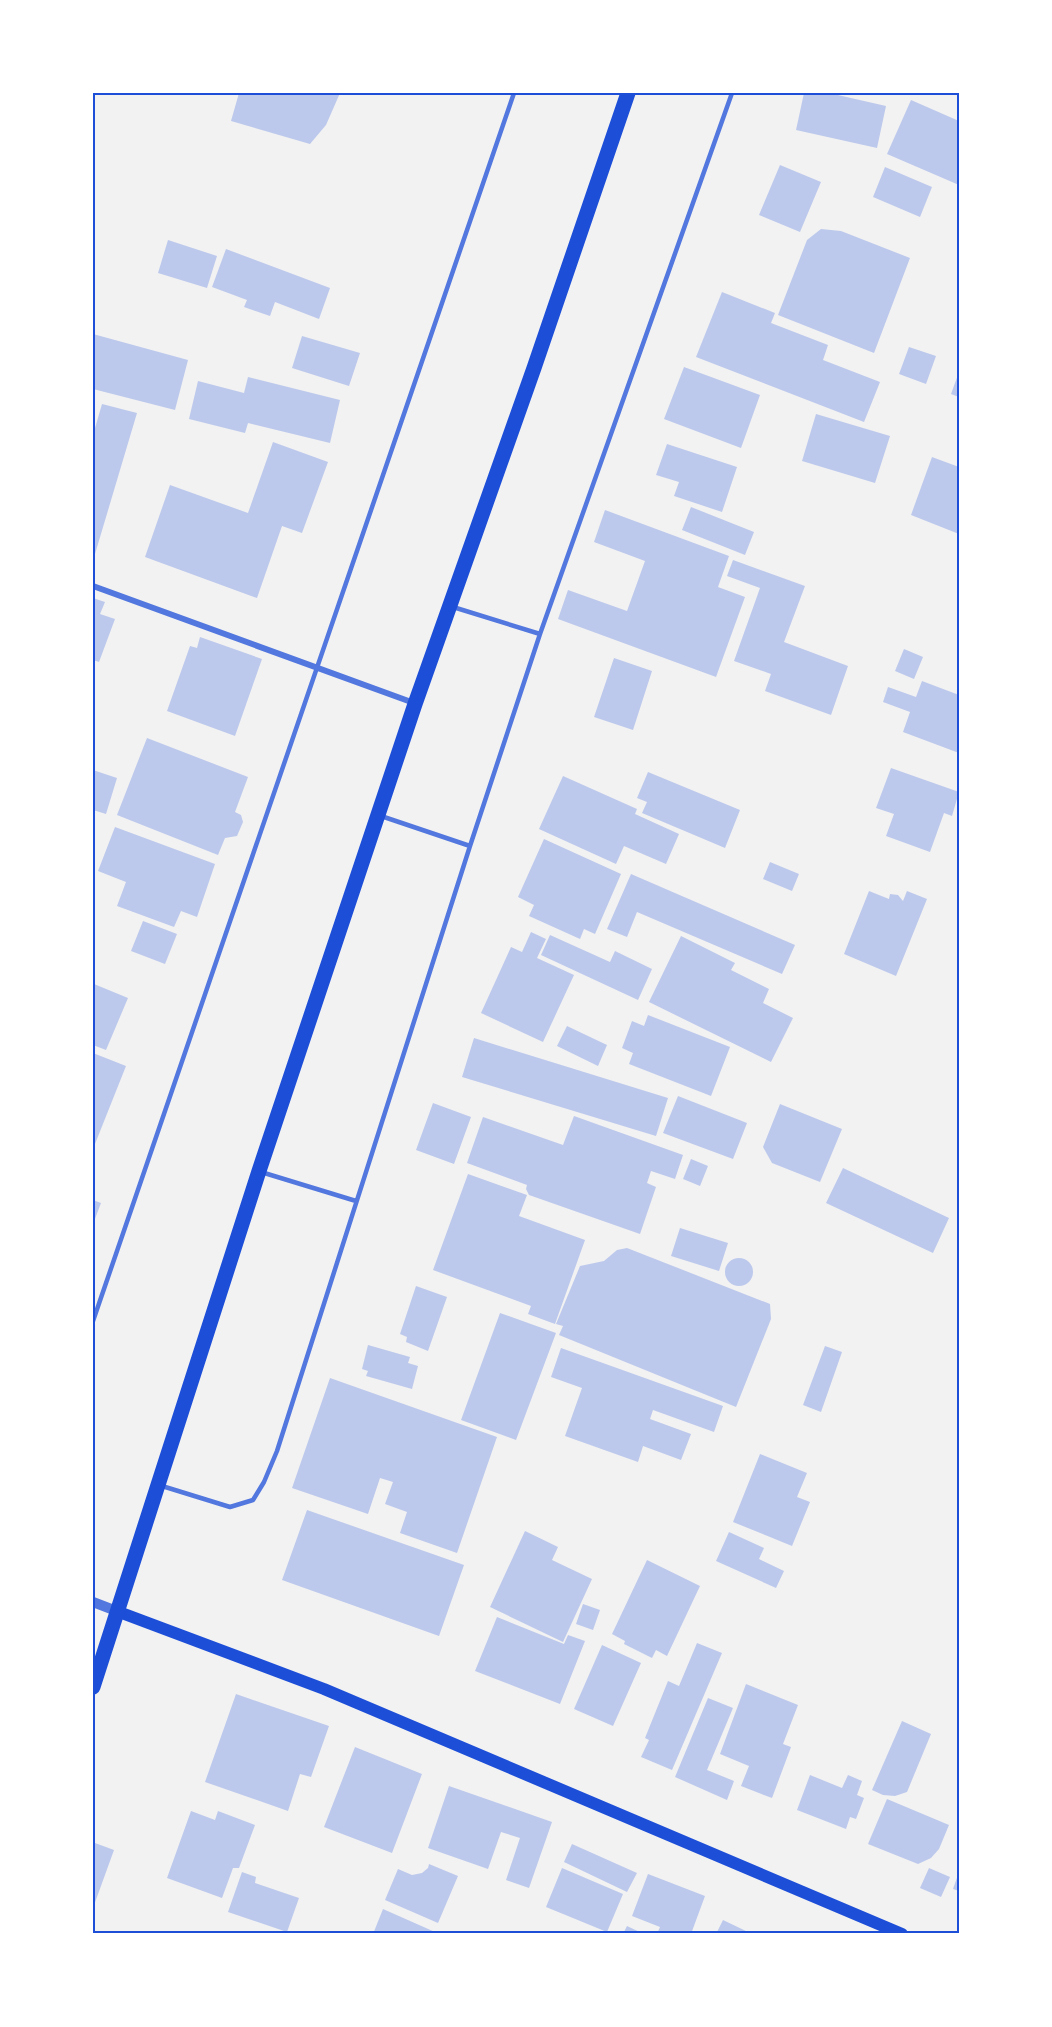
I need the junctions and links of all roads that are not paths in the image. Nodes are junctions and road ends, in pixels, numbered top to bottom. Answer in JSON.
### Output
{"nodes":[{"id":1,"x":514,"y":93,"type":"edge"},
{"id":2,"x":628,"y":93,"type":"edge"},
{"id":3,"x":732,"y":93,"type":"edge"},
{"id":4,"x":93,"y":586,"type":"edge"},
{"id":5,"x":450,"y":606,"type":"junction"},
{"id":6,"x":540,"y":633,"type":"junction"},
{"id":7,"x":317,"y":668,"type":"junction"},
{"id":8,"x":415,"y":704,"type":"junction"},
{"id":9,"x":378,"y":815,"type":"junction"},
{"id":10,"x":470,"y":846,"type":"junction"},
{"id":11,"x":259,"y":1171,"type":"junction"},
{"id":12,"x":356,"y":1201,"type":"junction"},
{"id":13,"x":93,"y":1321,"type":"edge"},
{"id":14,"x":159,"y":1485,"type":"junction"},
{"id":15,"x":93,"y":1602,"type":"edge"},
{"id":16,"x":118,"y":1612,"type":"junction"},
{"id":17,"x":93,"y":1687,"type":"edge"},
{"id":18,"x":902,"y":1934,"type":"edge"}],
"edges":[{"from":1,"to":7,"type":"lane"},
{"from":2,"to":5,"type":"main road"},
{"from":3,"to":6,"type":"lane"},
{"from":4,"to":7,"type":"street"},
{"from":5,"to":6,"type":"lane"},
{"from":5,"to":8,"type":"main road"},
{"from":6,"to":10,"type":"lane"},
{"from":7,"to":8,"type":"street"},
{"from":7,"to":13,"type":"lane"},
{"from":8,"to":9,"type":"main road"},
{"from":9,"to":10,"type":"lane"},
{"from":9,"to":11,"type":"main road"},
{"from":10,"to":12,"type":"lane"},
{"from":11,"to":12,"type":"lane"},
{"from":11,"to":14,"type":"main road"},
{"from":12,"to":14,"type":"lane"},
{"from":14,"to":16,"type":"main road"},
{"from":15,"to":16,"type":"street"},
{"from":16,"to":17,"type":"main road"},
{"from":16,"to":18,"type":"main road"}]}
